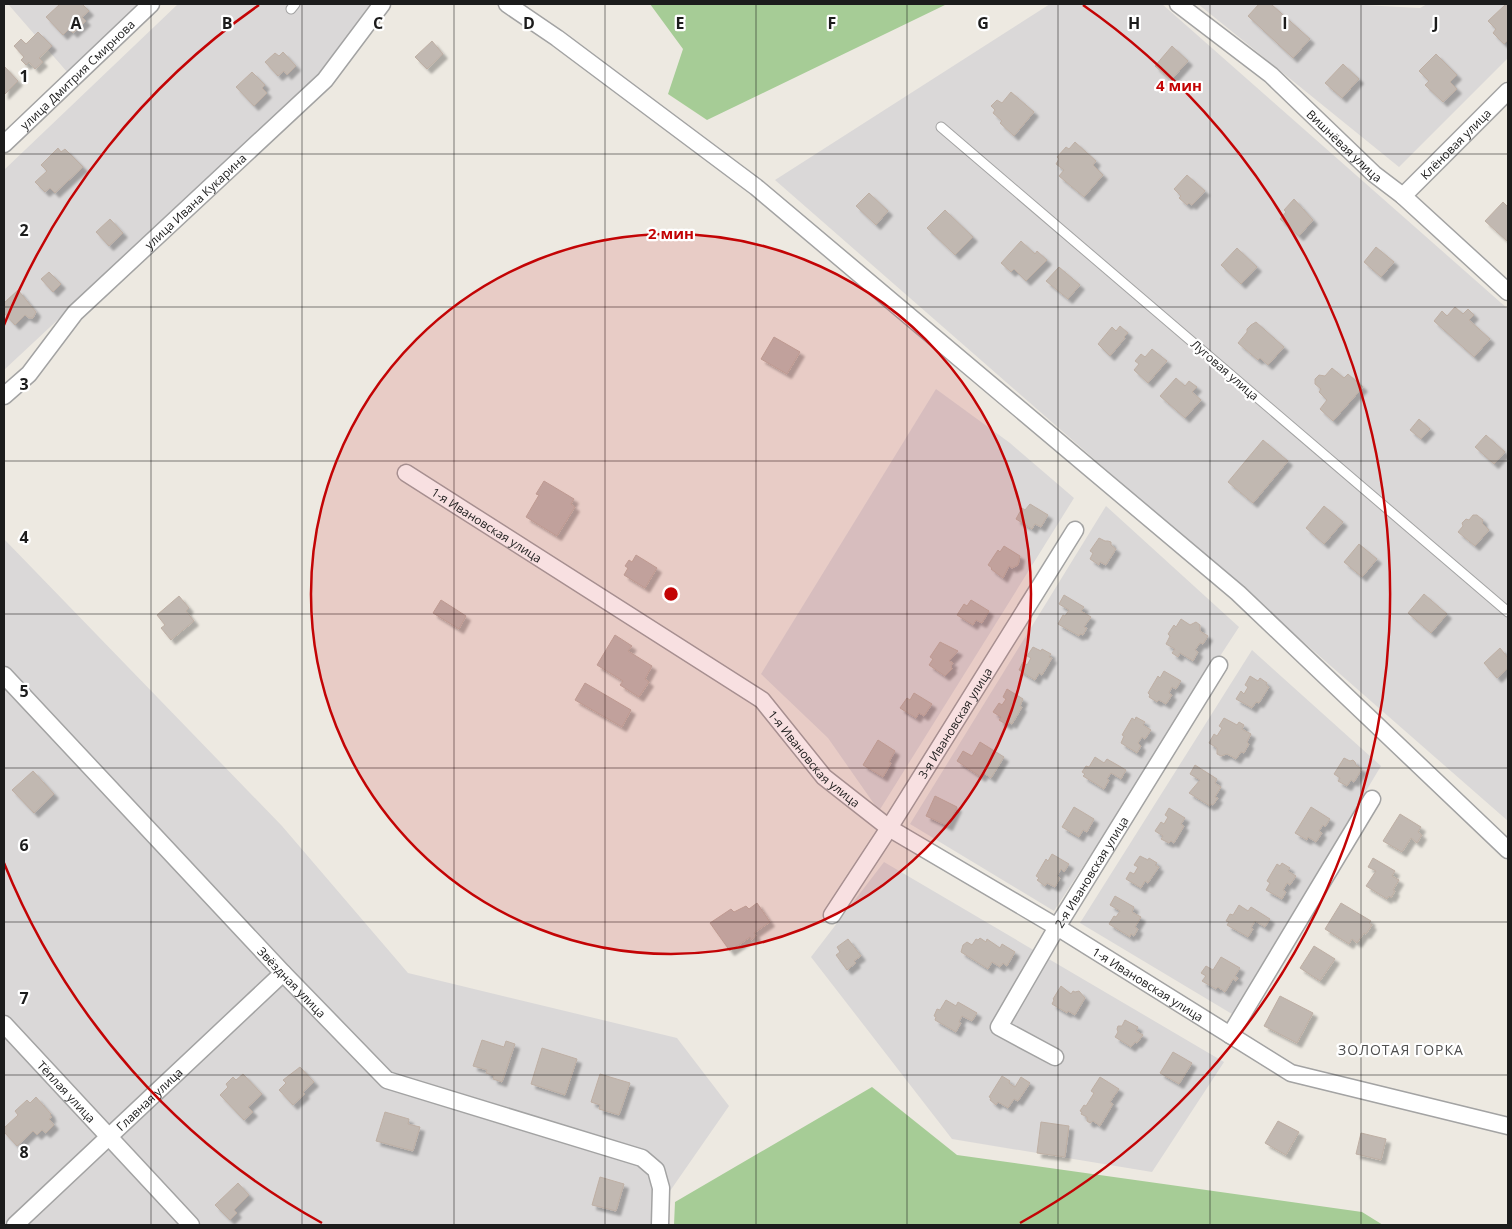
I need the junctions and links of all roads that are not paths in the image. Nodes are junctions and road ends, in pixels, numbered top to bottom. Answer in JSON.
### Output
{"nodes":[{"id":1,"x":151,"y":4,"type":"edge"},
{"id":2,"x":382,"y":4,"type":"edge"},
{"id":3,"x":507,"y":4,"type":"edge"},
{"id":4,"x":1178,"y":4,"type":"edge"},
{"id":5,"x":1508,"y":91,"type":"edge"},
{"id":6,"x":941,"y":127,"type":"dead end"},
{"id":7,"x":4,"y":144,"type":"edge"},
{"id":8,"x":1403,"y":196,"type":"junction"},
{"id":9,"x":1508,"y":292,"type":"edge"},
{"id":10,"x":4,"y":396,"type":"edge"},
{"id":11,"x":406,"y":473,"type":"dead end"},
{"id":12,"x":1075,"y":530,"type":"dead end"},
{"id":13,"x":1508,"y":612,"type":"edge"},
{"id":14,"x":1219,"y":665,"type":"dead end"},
{"id":15,"x":4,"y":675,"type":"edge"},
{"id":16,"x":1372,"y":799,"type":"dead end"},
{"id":17,"x":889,"y":828,"type":"junction"},
{"id":18,"x":1508,"y":850,"type":"edge"},
{"id":19,"x":832,"y":915,"type":"dead end"},
{"id":20,"x":1057,"y":927,"type":"junction"},
{"id":21,"x":283,"y":973,"type":"junction"},
{"id":22,"x":4,"y":1024,"type":"edge"},
{"id":23,"x":1230,"y":1035,"type":"junction"},
{"id":24,"x":1055,"y":1057,"type":"dead end"},
{"id":25,"x":1508,"y":1126,"type":"edge"},
{"id":26,"x":108,"y":1137,"type":"junction"},
{"id":27,"x":15,"y":1225,"type":"edge"},
{"id":28,"x":191,"y":1225,"type":"edge"},
{"id":29,"x":660,"y":1225,"type":"edge"}],
"edges":[{"from":1,"to":7,"type":"street","name":"улица Дмитрия Смирнова"},
{"from":2,"to":10,"type":"street","name":"улица Ивана Кукарина"},
{"from":3,"to":18,"type":"street"},
{"from":4,"to":8,"type":"street","name":"Вишнёвая улица"},
{"from":5,"to":8,"type":"street","name":"Клёновая улица"},
{"from":6,"to":13,"type":"lane","name":"Луговая улица"},
{"from":8,"to":9,"type":"street","name":"Вишнёвая улица"},
{"from":11,"to":17,"type":"street","name":"1-я Ивановская улица"},
{"from":12,"to":17,"type":"street","name":"3-я Ивановская улица"},
{"from":14,"to":20,"type":"street","name":"2-я Ивановская улица"},
{"from":15,"to":21,"type":"street","name":"Звёздная улица"},
{"from":16,"to":23,"type":"street"},
{"from":17,"to":19,"type":"street","name":"3-я Ивановская улица"},
{"from":17,"to":20,"type":"street","name":"1-я Ивановская улица"},
{"from":20,"to":23,"type":"street","name":"1-я Ивановская улица"},
{"from":20,"to":24,"type":"street","name":"2-я Ивановская улица"},
{"from":21,"to":26,"type":"street","name":"Главная улица"},
{"from":21,"to":29,"type":"street","name":"Звёздная улица"},
{"from":22,"to":26,"type":"street","name":"Тёплая улица"},
{"from":23,"to":25,"type":"street","name":"1-я Ивановская улица"},
{"from":26,"to":27,"type":"street","name":"Главная улица"},
{"from":26,"to":28,"type":"street","name":"Тёплая улица"}]}
